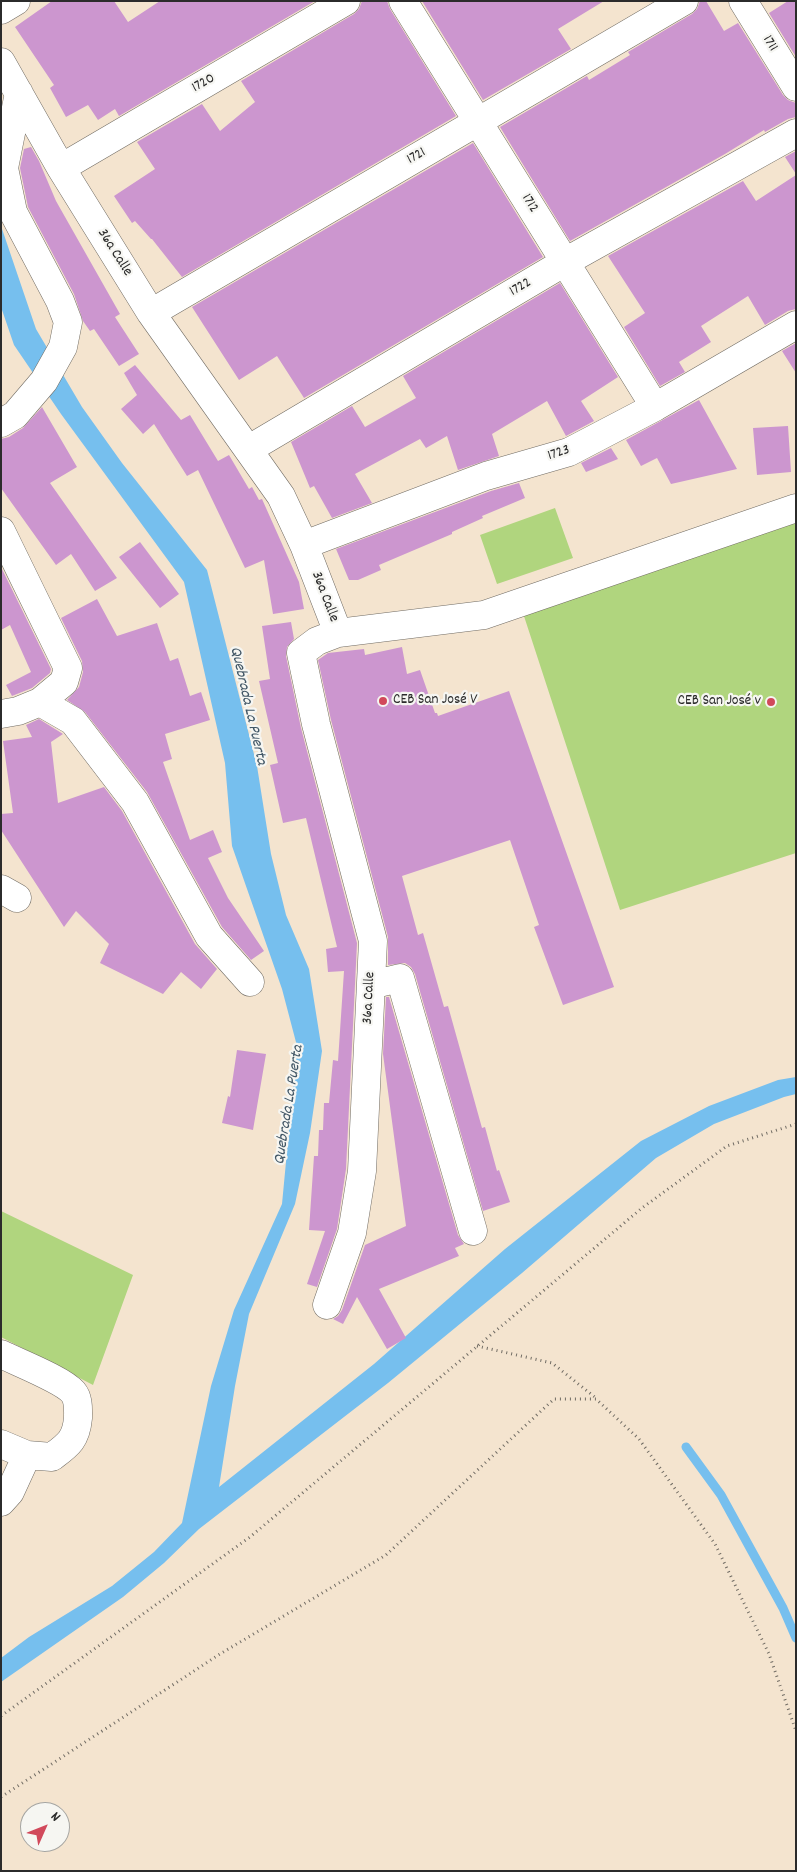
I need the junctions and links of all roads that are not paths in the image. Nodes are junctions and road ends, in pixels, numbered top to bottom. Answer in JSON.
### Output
{"nodes":[{"id":1,"x":16,"y":1,"type":"edge"},
{"id":2,"x":346,"y":1,"type":"edge"},
{"id":3,"x":403,"y":1,"type":"edge"},
{"id":4,"x":684,"y":1,"type":"edge"},
{"id":5,"x":743,"y":1,"type":"edge"},
{"id":6,"x":1,"y":10,"type":"edge"},
{"id":7,"x":1,"y":62,"type":"edge"},
{"id":8,"x":796,"y":87,"type":"edge"},
{"id":9,"x":19,"y":93,"type":"junction"},
{"id":10,"x":478,"y":122,"type":"junction"},
{"id":11,"x":796,"y":133,"type":"edge"},
{"id":12,"x":3,"y":168,"type":"edge"},
{"id":13,"x":61,"y":168,"type":"junction"},
{"id":14,"x":565,"y":262,"type":"junction"},
{"id":15,"x":151,"y":313,"type":"junction"},
{"id":16,"x":796,"y":326,"type":"edge"},
{"id":17,"x":656,"y":407,"type":"junction"},
{"id":18,"x":1,"y":423,"type":"edge"},
{"id":19,"x":248,"y":449,"type":"junction"},
{"id":20,"x":796,"y":508,"type":"edge"},
{"id":21,"x":1,"y":531,"type":"edge"},
{"id":22,"x":304,"y":544,"type":"junction"},
{"id":23,"x":338,"y":633,"type":"junction"},
{"id":24,"x":40,"y":702,"type":"junction"},
{"id":25,"x":1,"y":714,"type":"edge"},
{"id":26,"x":250,"y":982,"type":"dead end"},
{"id":27,"x":370,"y":985,"type":"junction"},
{"id":28,"x":473,"y":1231,"type":"dead end"},
{"id":29,"x":327,"y":1305,"type":"dead end"},
{"id":30,"x":1,"y":1354,"type":"edge"},
{"id":31,"x":1,"y":1444,"type":"edge"},
{"id":32,"x":27,"y":1455,"type":"junction"},
{"id":33,"x":1,"y":1502,"type":"edge"}],
"edges":[{"from":1,"to":6,"type":"street"},
{"from":2,"to":13,"type":"street","name":"1720"},
{"from":3,"to":10,"type":"street","name":"1712"},
{"from":4,"to":10,"type":"street","name":"1721"},
{"from":5,"to":8,"type":"street","name":"1711"},
{"from":7,"to":9,"type":"street","name":"36a Calle"},
{"from":9,"to":12,"type":"street"},
{"from":9,"to":13,"type":"street","name":"36a Calle"},
{"from":10,"to":14,"type":"street","name":"1712"},
{"from":10,"to":15,"type":"street","name":"1721"},
{"from":11,"to":14,"type":"street","name":"1722"},
{"from":12,"to":18,"type":"street"},
{"from":13,"to":15,"type":"street","name":"36a Calle"},
{"from":14,"to":17,"type":"street","name":"1712"},
{"from":14,"to":19,"type":"street","name":"1722"},
{"from":15,"to":19,"type":"street","name":"36a Calle"},
{"from":16,"to":17,"type":"street","name":"1723"},
{"from":17,"to":22,"type":"street","name":"1723"},
{"from":19,"to":22,"type":"street","name":"36a Calle"},
{"from":20,"to":23,"type":"street"},
{"from":21,"to":24,"type":"street"},
{"from":22,"to":23,"type":"street","name":"36a Calle"},
{"from":23,"to":27,"type":"street","name":"36a Calle"},
{"from":24,"to":25,"type":"street"},
{"from":24,"to":26,"type":"street"},
{"from":27,"to":28,"type":"street"},
{"from":27,"to":29,"type":"street","name":"36a Calle"},
{"from":30,"to":32,"type":"street"},
{"from":31,"to":32,"type":"street"},
{"from":32,"to":33,"type":"street"}]}
